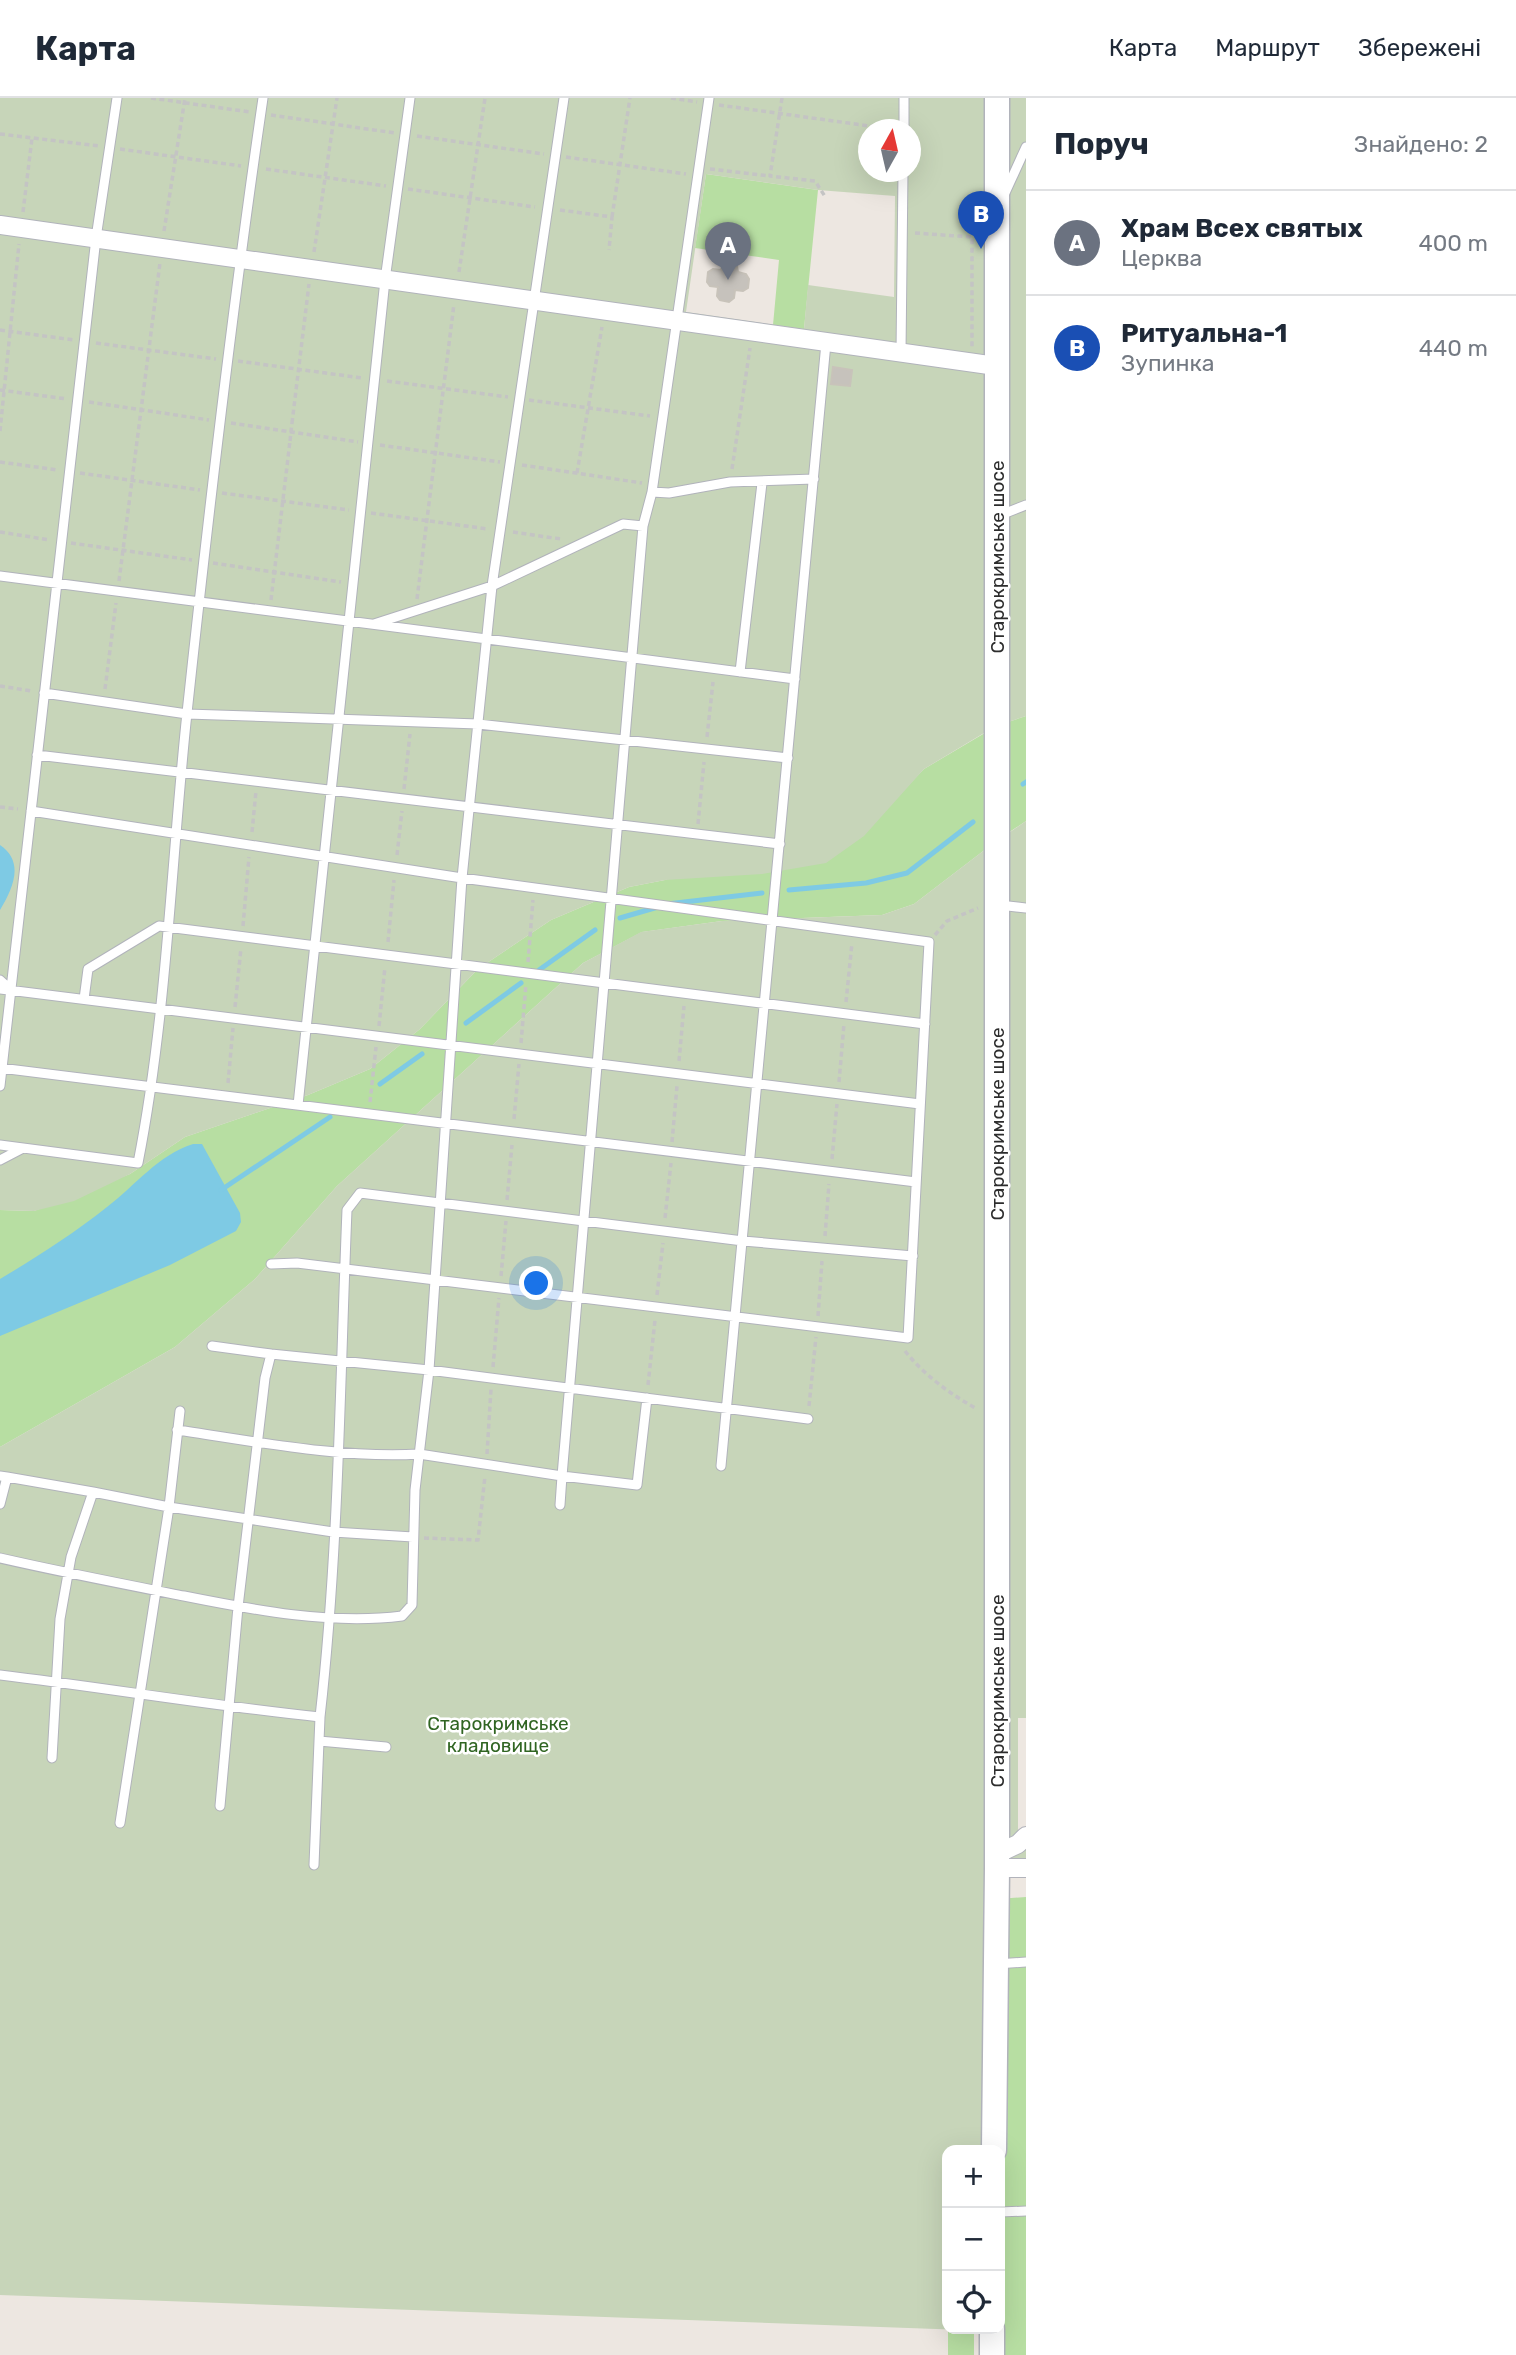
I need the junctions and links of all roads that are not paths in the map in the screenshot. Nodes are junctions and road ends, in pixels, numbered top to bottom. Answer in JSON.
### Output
{"nodes":[{"id":1,"x":117,"y":98,"type":"edge"},
{"id":2,"x":263,"y":98,"type":"edge"},
{"id":3,"x":410,"y":98,"type":"edge"},
{"id":4,"x":564,"y":98,"type":"edge"},
{"id":5,"x":904,"y":98,"type":"edge"},
{"id":6,"x":996,"y":98,"type":"edge"},
{"id":7,"x":708,"y":101,"type":"edge"},
{"id":8,"x":904,"y":119,"type":"edge"},
{"id":9,"x":1026,"y":147,"type":"edge"},
{"id":10,"x":903,"y":182,"type":"edge"},
{"id":11,"x":996,"y":211,"type":"junction"},
{"id":12,"x":0,"y":225,"type":"edge"},
{"id":13,"x":96,"y":238,"type":"junction"},
{"id":14,"x":240,"y":259,"type":"junction"},
{"id":15,"x":385,"y":280,"type":"junction"},
{"id":16,"x":534,"y":301,"type":"junction"},
{"id":17,"x":677,"y":321,"type":"junction"},
{"id":18,"x":826,"y":343,"type":"junction"},
{"id":19,"x":901,"y":354,"type":"junction"},
{"id":20,"x":984,"y":364,"type":"junction"},
{"id":21,"x":814,"y":479,"type":"junction"},
{"id":22,"x":762,"y":483,"type":"junction"},
{"id":23,"x":652,"y":488,"type":"junction"},
{"id":24,"x":1026,"y":505,"type":"edge"},
{"id":25,"x":996,"y":517,"type":"junction"},
{"id":26,"x":643,"y":526,"type":"junction"},
{"id":27,"x":0,"y":576,"type":"edge"},
{"id":28,"x":57,"y":583,"type":"junction"},
{"id":29,"x":492,"y":586,"type":"junction"},
{"id":30,"x":200,"y":603,"type":"junction"},
{"id":31,"x":349,"y":623,"type":"junction"},
{"id":32,"x":369,"y":625,"type":"junction"},
{"id":33,"x":486,"y":640,"type":"junction"},
{"id":34,"x":633,"y":659,"type":"junction"},
{"id":35,"x":740,"y":672,"type":"junction"},
{"id":36,"x":795,"y":679,"type":"junction"},
{"id":37,"x":44,"y":693,"type":"junction"},
{"id":38,"x":187,"y":714,"type":"junction"},
{"id":39,"x":339,"y":719,"type":"junction"},
{"id":40,"x":478,"y":723,"type":"junction"},
{"id":41,"x":625,"y":740,"type":"junction"},
{"id":42,"x":37,"y":755,"type":"junction"},
{"id":43,"x":788,"y":758,"type":"junction"},
{"id":44,"x":181,"y":773,"type":"junction"},
{"id":45,"x":331,"y":792,"type":"junction"},
{"id":46,"x":470,"y":807,"type":"junction"},
{"id":47,"x":31,"y":811,"type":"junction"},
{"id":48,"x":615,"y":825,"type":"junction"},
{"id":49,"x":176,"y":832,"type":"junction"},
{"id":50,"x":780,"y":844,"type":"junction"},
{"id":51,"x":324,"y":856,"type":"junction"},
{"id":52,"x":462,"y":878,"type":"junction"},
{"id":53,"x":610,"y":898,"type":"junction"},
{"id":54,"x":997,"y":905,"type":"junction"},
{"id":55,"x":1026,"y":908,"type":"edge"},
{"id":56,"x":773,"y":920,"type":"junction"},
{"id":57,"x":167,"y":927,"type":"junction"},
{"id":58,"x":315,"y":945,"type":"junction"},
{"id":59,"x":457,"y":964,"type":"junction"},
{"id":60,"x":0,"y":980,"type":"edge"},
{"id":61,"x":603,"y":984,"type":"junction"},
{"id":62,"x":0,"y":989,"type":"edge"},
{"id":63,"x":11,"y":990,"type":"junction"},
{"id":64,"x":85,"y":999,"type":"junction"},
{"id":65,"x":765,"y":1004,"type":"junction"},
{"id":66,"x":160,"y":1009,"type":"junction"},
{"id":67,"x":925,"y":1024,"type":"junction"},
{"id":68,"x":306,"y":1027,"type":"junction"},
{"id":69,"x":451,"y":1045,"type":"junction"},
{"id":70,"x":597,"y":1063,"type":"junction"},
{"id":71,"x":1,"y":1068,"type":"edge"},
{"id":72,"x":758,"y":1083,"type":"junction"},
{"id":73,"x":0,"y":1086,"type":"edge"},
{"id":74,"x":153,"y":1087,"type":"junction"},
{"id":75,"x":920,"y":1104,"type":"junction"},
{"id":76,"x":298,"y":1105,"type":"junction"},
{"id":77,"x":447,"y":1124,"type":"junction"},
{"id":78,"x":590,"y":1141,"type":"junction"},
{"id":79,"x":0,"y":1145,"type":"edge"},
{"id":80,"x":23,"y":1148,"type":"junction"},
{"id":81,"x":0,"y":1160,"type":"edge"},
{"id":82,"x":750,"y":1161,"type":"junction"},
{"id":83,"x":916,"y":1182,"type":"junction"},
{"id":84,"x":440,"y":1202,"type":"junction"},
{"id":85,"x":584,"y":1220,"type":"junction"},
{"id":86,"x":743,"y":1241,"type":"junction"},
{"id":87,"x":912,"y":1256,"type":"junction"},
{"id":88,"x":271,"y":1264,"type":"dead end"},
{"id":89,"x":345,"y":1269,"type":"junction"},
{"id":90,"x":435,"y":1280,"type":"junction"},
{"id":91,"x":578,"y":1298,"type":"junction"},
{"id":92,"x":736,"y":1317,"type":"junction"},
{"id":93,"x":212,"y":1346,"type":"dead end"},
{"id":94,"x":271,"y":1354,"type":"junction"},
{"id":95,"x":343,"y":1364,"type":"junction"},
{"id":96,"x":429,"y":1370,"type":"junction"},
{"id":97,"x":570,"y":1388,"type":"junction"},
{"id":98,"x":647,"y":1398,"type":"junction"},
{"id":99,"x":727,"y":1408,"type":"junction"},
{"id":100,"x":180,"y":1411,"type":"dead end"},
{"id":101,"x":808,"y":1419,"type":"dead end"},
{"id":102,"x":177,"y":1430,"type":"junction"},
{"id":103,"x":259,"y":1441,"type":"junction"},
{"id":104,"x":338,"y":1450,"type":"junction"},
{"id":105,"x":419,"y":1454,"type":"junction"},
{"id":106,"x":721,"y":1466,"type":"dead end"},
{"id":107,"x":4,"y":1476,"type":"edge"},
{"id":108,"x":562,"y":1476,"type":"junction"},
{"id":109,"x":93,"y":1492,"type":"junction"},
{"id":110,"x":0,"y":1504,"type":"edge"},
{"id":111,"x":561,"y":1504,"type":"dead end"},
{"id":112,"x":169,"y":1507,"type":"junction"},
{"id":113,"x":250,"y":1520,"type":"junction"},
{"id":114,"x":333,"y":1532,"type":"junction"},
{"id":115,"x":413,"y":1537,"type":"junction"},
{"id":116,"x":0,"y":1558,"type":"edge"},
{"id":117,"x":68,"y":1573,"type":"junction"},
{"id":118,"x":153,"y":1591,"type":"junction"},
{"id":119,"x":238,"y":1607,"type":"junction"},
{"id":120,"x":329,"y":1616,"type":"junction"},
{"id":121,"x":0,"y":1675,"type":"edge"},
{"id":122,"x":57,"y":1682,"type":"junction"},
{"id":123,"x":139,"y":1692,"type":"junction"},
{"id":124,"x":228,"y":1707,"type":"junction"},
{"id":125,"x":320,"y":1717,"type":"junction"},
{"id":126,"x":319,"y":1741,"type":"junction"},
{"id":127,"x":386,"y":1747,"type":"dead end"},
{"id":128,"x":52,"y":1759,"type":"dead end"},
{"id":129,"x":220,"y":1806,"type":"dead end"},
{"id":130,"x":120,"y":1823,"type":"dead end"},
{"id":131,"x":1026,"y":1836,"type":"edge"},
{"id":132,"x":997,"y":1861,"type":"junction"},
{"id":133,"x":314,"y":1865,"type":"dead end"},
{"id":134,"x":1026,"y":1868,"type":"edge"},
{"id":135,"x":1026,"y":1962,"type":"edge"},
{"id":136,"x":996,"y":1964,"type":"junction"},
{"id":137,"x":994,"y":2145,"type":"edge"},
{"id":138,"x":1026,"y":2211,"type":"edge"},
{"id":139,"x":1005,"y":2212,"type":"edge"},
{"id":140,"x":992,"y":2334,"type":"edge"},
{"id":141,"x":992,"y":2355,"type":"edge"}],
"edges":[{"from":1,"to":13,"type":"lane"},
{"from":2,"to":14,"type":"lane"},
{"from":3,"to":15,"type":"lane"},
{"from":4,"to":16,"type":"lane"},
{"from":5,"to":8,"type":"lane"},
{"from":6,"to":11,"type":"street","name":"Старокримське шосе"},
{"from":7,"to":17,"type":"lane"},
{"from":9,"to":11,"type":"lane"},
{"from":10,"to":19,"type":"lane"},
{"from":11,"to":20,"type":"street","name":"Старокримське шосе"},
{"from":12,"to":13,"type":"street"},
{"from":13,"to":14,"type":"street"},
{"from":13,"to":28,"type":"lane"},
{"from":14,"to":15,"type":"street"},
{"from":14,"to":30,"type":"lane"},
{"from":15,"to":16,"type":"street"},
{"from":15,"to":31,"type":"lane"},
{"from":16,"to":17,"type":"street"},
{"from":16,"to":29,"type":"lane"},
{"from":17,"to":18,"type":"street"},
{"from":17,"to":23,"type":"lane"},
{"from":18,"to":19,"type":"street"},
{"from":18,"to":21,"type":"lane"},
{"from":19,"to":20,"type":"street"},
{"from":20,"to":25,"type":"street","name":"Старокримське шосе"},
{"from":21,"to":22,"type":"lane"},
{"from":21,"to":36,"type":"lane"},
{"from":22,"to":23,"type":"lane"},
{"from":22,"to":35,"type":"lane"},
{"from":23,"to":26,"type":"lane"},
{"from":24,"to":25,"type":"lane"},
{"from":25,"to":54,"type":"street","name":"Старокримське шосе"},
{"from":26,"to":29,"type":"lane"},
{"from":26,"to":34,"type":"lane"},
{"from":27,"to":28,"type":"lane"},
{"from":28,"to":30,"type":"lane"},
{"from":28,"to":37,"type":"lane"},
{"from":29,"to":32,"type":"lane"},
{"from":29,"to":33,"type":"lane"},
{"from":30,"to":31,"type":"lane"},
{"from":30,"to":38,"type":"lane"},
{"from":31,"to":32,"type":"lane"},
{"from":31,"to":39,"type":"lane"},
{"from":32,"to":33,"type":"lane"},
{"from":33,"to":34,"type":"lane"},
{"from":33,"to":40,"type":"lane"},
{"from":34,"to":35,"type":"lane"},
{"from":34,"to":41,"type":"lane"},
{"from":35,"to":36,"type":"lane"},
{"from":36,"to":43,"type":"lane"},
{"from":37,"to":38,"type":"lane"},
{"from":37,"to":42,"type":"lane"},
{"from":38,"to":39,"type":"lane"},
{"from":38,"to":44,"type":"lane"},
{"from":39,"to":40,"type":"lane"},
{"from":39,"to":45,"type":"lane"},
{"from":40,"to":41,"type":"lane"},
{"from":40,"to":46,"type":"lane"},
{"from":41,"to":43,"type":"lane"},
{"from":41,"to":48,"type":"lane"},
{"from":42,"to":44,"type":"lane"},
{"from":42,"to":47,"type":"lane"},
{"from":43,"to":50,"type":"lane"},
{"from":44,"to":45,"type":"lane"},
{"from":44,"to":49,"type":"lane"},
{"from":45,"to":46,"type":"lane"},
{"from":45,"to":51,"type":"lane"},
{"from":46,"to":48,"type":"lane"},
{"from":46,"to":52,"type":"lane"},
{"from":47,"to":49,"type":"lane"},
{"from":47,"to":63,"type":"lane"},
{"from":48,"to":50,"type":"lane"},
{"from":48,"to":53,"type":"lane"},
{"from":49,"to":51,"type":"lane"},
{"from":49,"to":57,"type":"lane"},
{"from":50,"to":56,"type":"lane"},
{"from":51,"to":52,"type":"lane"},
{"from":51,"to":58,"type":"lane"},
{"from":52,"to":53,"type":"lane"},
{"from":52,"to":59,"type":"lane"},
{"from":53,"to":56,"type":"lane"},
{"from":53,"to":61,"type":"lane"},
{"from":54,"to":55,"type":"lane"},
{"from":54,"to":132,"type":"street","name":"Старокримське шосе"},
{"from":56,"to":65,"type":"lane"},
{"from":56,"to":67,"type":"lane"},
{"from":57,"to":58,"type":"lane"},
{"from":57,"to":64,"type":"lane"},
{"from":57,"to":66,"type":"lane"},
{"from":58,"to":59,"type":"lane"},
{"from":58,"to":68,"type":"lane"},
{"from":59,"to":61,"type":"lane"},
{"from":59,"to":69,"type":"lane"},
{"from":60,"to":63,"type":"lane"},
{"from":61,"to":65,"type":"lane"},
{"from":61,"to":70,"type":"lane"},
{"from":62,"to":63,"type":"lane"},
{"from":63,"to":64,"type":"lane"},
{"from":63,"to":71,"type":"lane"},
{"from":64,"to":66,"type":"lane"},
{"from":65,"to":67,"type":"lane"},
{"from":65,"to":72,"type":"lane"},
{"from":66,"to":68,"type":"lane"},
{"from":66,"to":74,"type":"lane"},
{"from":67,"to":75,"type":"lane"},
{"from":68,"to":69,"type":"lane"},
{"from":68,"to":76,"type":"lane"},
{"from":69,"to":70,"type":"lane"},
{"from":69,"to":77,"type":"lane"},
{"from":70,"to":72,"type":"lane"},
{"from":70,"to":78,"type":"lane"},
{"from":71,"to":73,"type":"lane"},
{"from":71,"to":74,"type":"lane"},
{"from":72,"to":75,"type":"lane"},
{"from":72,"to":82,"type":"lane"},
{"from":74,"to":76,"type":"lane"},
{"from":74,"to":80,"type":"lane"},
{"from":75,"to":83,"type":"lane"},
{"from":76,"to":77,"type":"lane"},
{"from":77,"to":78,"type":"lane"},
{"from":77,"to":84,"type":"lane"},
{"from":78,"to":82,"type":"lane"},
{"from":78,"to":85,"type":"lane"},
{"from":79,"to":80,"type":"lane"},
{"from":80,"to":81,"type":"lane"},
{"from":82,"to":83,"type":"lane"},
{"from":82,"to":86,"type":"lane"},
{"from":83,"to":87,"type":"lane"},
{"from":84,"to":85,"type":"lane"},
{"from":84,"to":89,"type":"lane"},
{"from":84,"to":90,"type":"lane"},
{"from":85,"to":86,"type":"lane"},
{"from":85,"to":91,"type":"lane"},
{"from":86,"to":87,"type":"lane"},
{"from":86,"to":92,"type":"lane"},
{"from":87,"to":92,"type":"lane"},
{"from":88,"to":89,"type":"lane"},
{"from":89,"to":90,"type":"lane"},
{"from":89,"to":95,"type":"lane"},
{"from":90,"to":91,"type":"lane"},
{"from":90,"to":96,"type":"lane"},
{"from":91,"to":92,"type":"lane"},
{"from":91,"to":97,"type":"lane"},
{"from":92,"to":99,"type":"lane"},
{"from":93,"to":94,"type":"lane"},
{"from":94,"to":95,"type":"lane"},
{"from":94,"to":103,"type":"lane"},
{"from":95,"to":96,"type":"lane"},
{"from":95,"to":104,"type":"lane"},
{"from":96,"to":97,"type":"lane"},
{"from":96,"to":105,"type":"lane"},
{"from":97,"to":98,"type":"lane"},
{"from":97,"to":108,"type":"lane"},
{"from":98,"to":99,"type":"lane"},
{"from":98,"to":108,"type":"lane"},
{"from":99,"to":101,"type":"lane"},
{"from":99,"to":106,"type":"lane"},
{"from":100,"to":102,"type":"lane"},
{"from":102,"to":103,"type":"lane"},
{"from":102,"to":112,"type":"lane"},
{"from":103,"to":104,"type":"lane"},
{"from":103,"to":113,"type":"lane"},
{"from":104,"to":105,"type":"lane"},
{"from":104,"to":114,"type":"lane"},
{"from":105,"to":108,"type":"lane"},
{"from":105,"to":115,"type":"lane"},
{"from":107,"to":109,"type":"lane"},
{"from":107,"to":110,"type":"lane"},
{"from":108,"to":111,"type":"lane"},
{"from":109,"to":112,"type":"lane"},
{"from":109,"to":117,"type":"lane"},
{"from":112,"to":113,"type":"lane"},
{"from":112,"to":118,"type":"lane"},
{"from":113,"to":114,"type":"lane"},
{"from":113,"to":119,"type":"lane"},
{"from":114,"to":115,"type":"lane"},
{"from":114,"to":120,"type":"lane"},
{"from":115,"to":120,"type":"lane"},
{"from":116,"to":117,"type":"lane"},
{"from":117,"to":118,"type":"lane"},
{"from":117,"to":122,"type":"lane"},
{"from":118,"to":119,"type":"lane"},
{"from":118,"to":123,"type":"lane"},
{"from":119,"to":120,"type":"lane"},
{"from":119,"to":124,"type":"lane"},
{"from":120,"to":125,"type":"lane"},
{"from":121,"to":122,"type":"lane"},
{"from":122,"to":123,"type":"lane"},
{"from":122,"to":128,"type":"lane"},
{"from":123,"to":124,"type":"lane"},
{"from":123,"to":130,"type":"lane"},
{"from":124,"to":125,"type":"lane"},
{"from":124,"to":129,"type":"lane"},
{"from":125,"to":126,"type":"lane"},
{"from":126,"to":127,"type":"lane"},
{"from":126,"to":133,"type":"lane"},
{"from":131,"to":132,"type":"street"},
{"from":132,"to":134,"type":"street"},
{"from":132,"to":136,"type":"street","name":"Старокримське шосе"},
{"from":135,"to":136,"type":"lane"},
{"from":136,"to":137,"type":"street","name":"Старокримське шосе"},
{"from":138,"to":139,"type":"lane"},
{"from":140,"to":141,"type":"street"}]}
